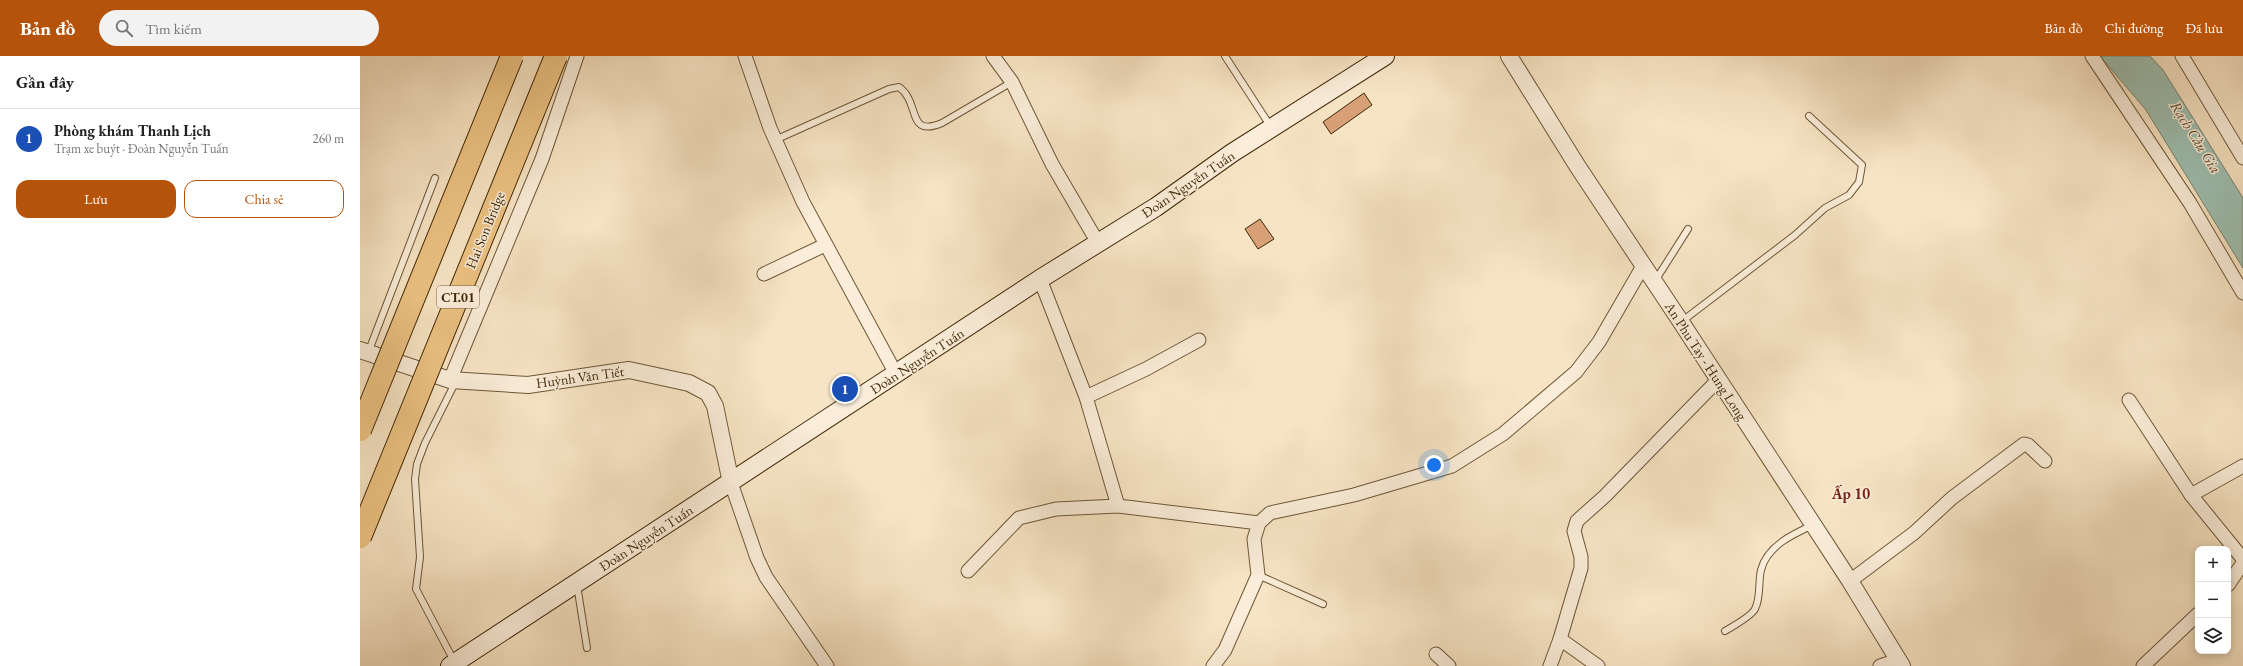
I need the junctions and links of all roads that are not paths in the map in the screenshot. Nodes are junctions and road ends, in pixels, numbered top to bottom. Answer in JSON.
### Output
{"nodes":[{"id":1,"x":512,"y":56,"type":"edge"},
{"id":2,"x":556,"y":56,"type":"edge"},
{"id":3,"x":577,"y":56,"type":"edge"},
{"id":4,"x":745,"y":56,"type":"edge"},
{"id":5,"x":993,"y":56,"type":"edge"},
{"id":6,"x":1225,"y":56,"type":"edge"},
{"id":7,"x":1509,"y":56,"type":"edge"},
{"id":8,"x":2092,"y":56,"type":"edge"},
{"id":9,"x":2182,"y":56,"type":"edge"},
{"id":10,"x":1382,"y":57,"type":"edge"},
{"id":11,"x":1012,"y":82,"type":"junction"},
{"id":12,"x":1809,"y":116,"type":"dead end"},
{"id":13,"x":1272,"y":128,"type":"junction"},
{"id":14,"x":775,"y":140,"type":"junction"},
{"id":15,"x":2243,"y":158,"type":"edge"},
{"id":16,"x":435,"y":178,"type":"dead end"},
{"id":17,"x":1688,"y":229,"type":"dead end"},
{"id":18,"x":1098,"y":243,"type":"junction"},
{"id":19,"x":825,"y":245,"type":"junction"},
{"id":20,"x":1643,"y":266,"type":"junction"},
{"id":21,"x":764,"y":274,"type":"dead end"},
{"id":22,"x":1040,"y":279,"type":"junction"},
{"id":23,"x":1654,"y":282,"type":"junction"},
{"id":24,"x":2243,"y":293,"type":"edge"},
{"id":25,"x":1681,"y":322,"type":"junction"},
{"id":26,"x":1199,"y":340,"type":"dead end"},
{"id":27,"x":364,"y":351,"type":"edge"},
{"id":28,"x":896,"y":374,"type":"junction"},
{"id":29,"x":454,"y":380,"type":"junction"},
{"id":30,"x":1718,"y":380,"type":"junction"},
{"id":31,"x":1086,"y":397,"type":"junction"},
{"id":32,"x":2129,"y":400,"type":"dead end"},
{"id":33,"x":360,"y":430,"type":"edge"},
{"id":34,"x":2045,"y":461,"type":"dead end"},
{"id":35,"x":2243,"y":466,"type":"edge"},
{"id":36,"x":731,"y":484,"type":"junction"},
{"id":37,"x":2191,"y":495,"type":"junction"},
{"id":38,"x":1118,"y":506,"type":"junction"},
{"id":39,"x":1259,"y":524,"type":"junction"},
{"id":40,"x":1813,"y":525,"type":"junction"},
{"id":41,"x":360,"y":537,"type":"edge"},
{"id":42,"x":2243,"y":559,"type":"edge"},
{"id":43,"x":2243,"y":563,"type":"edge"},
{"id":44,"x":968,"y":572,"type":"dead end"},
{"id":45,"x":1258,"y":575,"type":"junction"},
{"id":46,"x":1850,"y":581,"type":"junction"},
{"id":47,"x":2230,"y":582,"type":"edge"},
{"id":48,"x":577,"y":584,"type":"junction"},
{"id":49,"x":1323,"y":604,"type":"dead end"},
{"id":50,"x":2195,"y":617,"type":"edge"},
{"id":51,"x":1726,"y":631,"type":"dead end"},
{"id":52,"x":1560,"y":639,"type":"junction"},
{"id":53,"x":587,"y":648,"type":"dead end"},
{"id":54,"x":1436,"y":654,"type":"dead end"},
{"id":55,"x":1900,"y":663,"type":"edge"},
{"id":56,"x":453,"y":665,"type":"edge"},
{"id":57,"x":827,"y":666,"type":"edge"},
{"id":58,"x":1213,"y":666,"type":"edge"},
{"id":59,"x":1449,"y":666,"type":"edge"},
{"id":60,"x":1550,"y":666,"type":"edge"},
{"id":61,"x":1598,"y":666,"type":"edge"},
{"id":62,"x":1880,"y":666,"type":"edge"},
{"id":63,"x":2143,"y":666,"type":"edge"}],
"edges":[{"from":1,"to":33,"type":"highway","number":"CT.01","bridge":true},
{"from":2,"to":41,"type":"highway","name":"Hai Son Bridge","number":"CT.01","bridge":true},
{"from":3,"to":29,"type":"street"},
{"from":4,"to":14,"type":"street"},
{"from":5,"to":11,"type":"street"},
{"from":6,"to":13,"type":"lane"},
{"from":7,"to":20,"type":"street","name":"An Phu Tay - Hung Long"},
{"from":8,"to":24,"type":"street"},
{"from":9,"to":15,"type":"street"},
{"from":10,"to":13,"type":"main road","name":"Đoàn Nguyễn Tuấn"},
{"from":11,"to":14,"type":"lane"},
{"from":11,"to":18,"type":"street"},
{"from":12,"to":25,"type":"lane"},
{"from":13,"to":18,"type":"main road","name":"Đoàn Nguyễn Tuấn"},
{"from":14,"to":19,"type":"street"},
{"from":16,"to":27,"type":"lane"},
{"from":17,"to":23,"type":"lane"},
{"from":18,"to":22,"type":"main road","name":"Đoàn Nguyễn Tuấn"},
{"from":19,"to":21,"type":"street"},
{"from":19,"to":28,"type":"street"},
{"from":20,"to":23,"type":"street","name":"An Phu Tay - Hung Long"},
{"from":20,"to":39,"type":"street"},
{"from":22,"to":28,"type":"main road","name":"Đoàn Nguyễn Tuấn"},
{"from":22,"to":31,"type":"street"},
{"from":23,"to":25,"type":"street","name":"An Phu Tay - Hung Long"},
{"from":25,"to":30,"type":"street","name":"An Phu Tay - Hung Long"},
{"from":26,"to":31,"type":"street"},
{"from":27,"to":29,"type":"street","name":"Huỳnh Văn Tiết"},
{"from":28,"to":36,"type":"main road","name":"Đoàn Nguyễn Tuấn"},
{"from":29,"to":36,"type":"street","name":"Huỳnh Văn Tiết"},
{"from":29,"to":56,"type":"lane"},
{"from":30,"to":40,"type":"street","name":"An Phu Tay - Hung Long"},
{"from":30,"to":52,"type":"street"},
{"from":31,"to":38,"type":"street"},
{"from":32,"to":37,"type":"street"},
{"from":34,"to":46,"type":"street"},
{"from":35,"to":37,"type":"street"},
{"from":36,"to":48,"type":"main road","name":"Đoàn Nguyễn Tuấn"},
{"from":36,"to":57,"type":"street"},
{"from":37,"to":42,"type":"street"},
{"from":38,"to":39,"type":"street"},
{"from":38,"to":44,"type":"street"},
{"from":39,"to":45,"type":"street"},
{"from":40,"to":46,"type":"street","name":"An Phu Tay - Hung Long"},
{"from":40,"to":51,"type":"lane"},
{"from":43,"to":47,"type":"street"},
{"from":45,"to":49,"type":"lane"},
{"from":45,"to":58,"type":"street"},
{"from":46,"to":55,"type":"street","name":"An Phu Tay - Hung Long"},
{"from":48,"to":53,"type":"lane"},
{"from":48,"to":56,"type":"main road","name":"Đoàn Nguyễn Tuấn"},
{"from":50,"to":63,"type":"street"},
{"from":52,"to":60,"type":"street"},
{"from":52,"to":61,"type":"street"},
{"from":54,"to":59,"type":"street"},
{"from":55,"to":62,"type":"street"}]}
